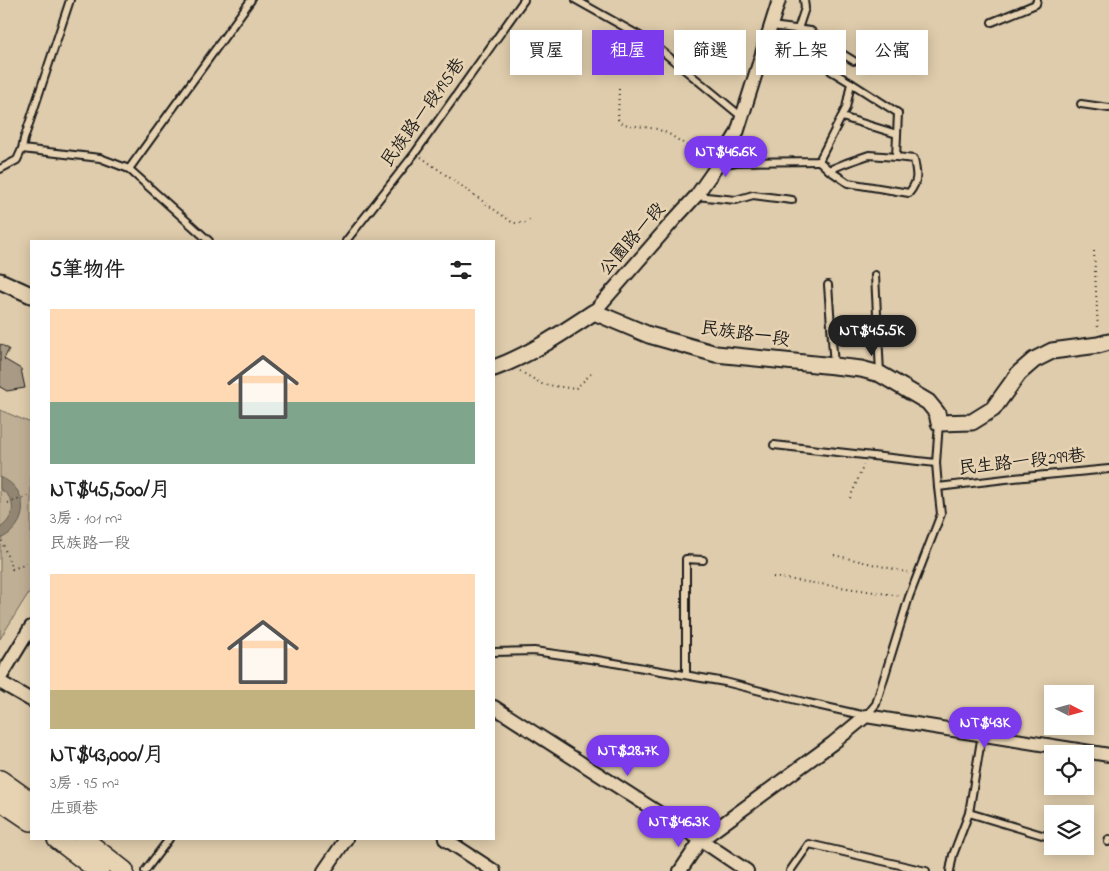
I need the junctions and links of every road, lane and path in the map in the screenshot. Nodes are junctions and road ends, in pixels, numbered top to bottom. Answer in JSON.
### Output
{"nodes":[{"id":1,"x":70,"y":0,"type":"edge"},
{"id":2,"x":251,"y":0,"type":"edge"},
{"id":3,"x":524,"y":0,"type":"edge"},
{"id":4,"x":576,"y":0,"type":"edge"},
{"id":5,"x":779,"y":0,"type":"edge"},
{"id":6,"x":804,"y":0,"type":"edge"},
{"id":7,"x":1037,"y":0,"type":"edge"},
{"id":8,"x":992,"y":22,"type":"dead end"},
{"id":9,"x":771,"y":26,"type":"junction"},
{"id":10,"x":798,"y":29,"type":"junction"},
{"id":11,"x":811,"y":30,"type":"edge"},
{"id":12,"x":846,"y":56,"type":"edge"},
{"id":13,"x":854,"y":61,"type":"dead end"},
{"id":14,"x":838,"y":75,"type":"edge"},
{"id":15,"x":851,"y":83,"type":"junction"},
{"id":16,"x":619,"y":89,"type":"dead end"},
{"id":17,"x":1081,"y":104,"type":"dead end"},
{"id":18,"x":1109,"y":108,"type":"edge"},
{"id":19,"x":842,"y":116,"type":"junction"},
{"id":20,"x":742,"y":118,"type":"junction"},
{"id":21,"x":897,"y":134,"type":"junction"},
{"id":22,"x":22,"y":149,"type":"junction"},
{"id":23,"x":415,"y":153,"type":"junction"},
{"id":24,"x":896,"y":157,"type":"junction"},
{"id":25,"x":819,"y":161,"type":"junction"},
{"id":26,"x":717,"y":166,"type":"junction"},
{"id":27,"x":0,"y":169,"type":"edge"},
{"id":28,"x":129,"y":169,"type":"junction"},
{"id":29,"x":829,"y":170,"type":"junction"},
{"id":30,"x":696,"y":196,"type":"junction"},
{"id":31,"x":792,"y":200,"type":"dead end"},
{"id":32,"x":533,"y":218,"type":"dead end"},
{"id":33,"x":208,"y":240,"type":"edge"},
{"id":34,"x":347,"y":240,"type":"edge"},
{"id":35,"x":1094,"y":251,"type":"dead end"},
{"id":36,"x":874,"y":274,"type":"dead end"},
{"id":37,"x":0,"y":281,"type":"edge"},
{"id":38,"x":828,"y":285,"type":"dead end"},
{"id":39,"x":30,"y":295,"type":"edge"},
{"id":40,"x":594,"y":312,"type":"junction"},
{"id":41,"x":1104,"y":343,"type":"edge"},
{"id":42,"x":500,"y":365,"type":"edge"},
{"id":43,"x":834,"y":366,"type":"junction"},
{"id":44,"x":591,"y":374,"type":"dead end"},
{"id":45,"x":880,"y":374,"type":"junction"},
{"id":46,"x":939,"y":424,"type":"junction"},
{"id":47,"x":774,"y":445,"type":"dead end"},
{"id":48,"x":868,"y":456,"type":"junction"},
{"id":49,"x":936,"y":463,"type":"junction"},
{"id":50,"x":1109,"y":469,"type":"edge"},
{"id":51,"x":938,"y":487,"type":"junction"},
{"id":52,"x":30,"y":496,"type":"edge"},
{"id":53,"x":850,"y":498,"type":"dead end"},
{"id":54,"x":8,"y":503,"type":"dead end"},
{"id":55,"x":0,"y":536,"type":"edge"},
{"id":56,"x":834,"y":555,"type":"dead end"},
{"id":57,"x":704,"y":560,"type":"dead end"},
{"id":58,"x":30,"y":562,"type":"edge"},
{"id":59,"x":917,"y":574,"type":"junction"},
{"id":60,"x":773,"y":577,"type":"dead end"},
{"id":61,"x":909,"y":597,"type":"junction"},
{"id":62,"x":30,"y":629,"type":"edge"},
{"id":63,"x":495,"y":652,"type":"edge"},
{"id":64,"x":686,"y":675,"type":"junction"},
{"id":65,"x":0,"y":680,"type":"edge"},
{"id":66,"x":30,"y":699,"type":"edge"},
{"id":67,"x":495,"y":708,"type":"edge"},
{"id":68,"x":866,"y":716,"type":"junction"},
{"id":69,"x":982,"y":734,"type":"junction"},
{"id":70,"x":1109,"y":755,"type":"edge"},
{"id":71,"x":0,"y":780,"type":"edge"},
{"id":72,"x":0,"y":800,"type":"edge"},
{"id":73,"x":30,"y":801,"type":"edge"},
{"id":74,"x":969,"y":813,"type":"junction"},
{"id":75,"x":30,"y":820,"type":"edge"},
{"id":76,"x":1044,"y":836,"type":"edge"},
{"id":77,"x":58,"y":840,"type":"edge"},
{"id":78,"x":84,"y":840,"type":"edge"},
{"id":79,"x":168,"y":840,"type":"edge"},
{"id":80,"x":345,"y":840,"type":"edge"},
{"id":81,"x":447,"y":840,"type":"edge"},
{"id":82,"x":701,"y":840,"type":"junction"},
{"id":83,"x":99,"y":871,"type":"edge"},
{"id":84,"x":124,"y":871,"type":"edge"},
{"id":85,"x":145,"y":871,"type":"edge"},
{"id":86,"x":324,"y":871,"type":"edge"},
{"id":87,"x":494,"y":871,"type":"edge"},
{"id":88,"x":680,"y":871,"type":"edge"},
{"id":89,"x":747,"y":871,"type":"edge"},
{"id":90,"x":790,"y":871,"type":"edge"},
{"id":91,"x":926,"y":871,"type":"edge"},
{"id":92,"x":950,"y":871,"type":"edge"}],
"edges":[{"from":1,"to":22,"type":"lane"},
{"from":2,"to":28,"type":"lane"},
{"from":3,"to":23,"type":"lane","name":"民族路一段195巷"},
{"from":4,"to":20,"type":"lane"},
{"from":5,"to":9,"type":"street","name":"公園路一段"},
{"from":6,"to":10,"type":"lane"},
{"from":7,"to":8,"type":"lane"},
{"from":9,"to":10,"type":"lane"},
{"from":9,"to":20,"type":"street","name":"公園路一段"},
{"from":10,"to":11,"type":"lane"},
{"from":12,"to":13,"type":"lane"},
{"from":14,"to":15,"type":"lane"},
{"from":15,"to":19,"type":"lane"},
{"from":15,"to":21,"type":"lane"},
{"from":16,"to":26,"type":"path"},
{"from":17,"to":18,"type":"lane"},
{"from":19,"to":21,"type":"lane"},
{"from":19,"to":25,"type":"lane"},
{"from":20,"to":26,"type":"street","name":"公園路一段"},
{"from":21,"to":24,"type":"lane"},
{"from":22,"to":27,"type":"lane"},
{"from":22,"to":28,"type":"lane"},
{"from":23,"to":32,"type":"path"},
{"from":23,"to":34,"type":"lane","name":"民族路一段195巷"},
{"from":24,"to":29,"type":"lane"},
{"from":24,"to":29,"type":"lane"},
{"from":25,"to":26,"type":"lane"},
{"from":25,"to":29,"type":"lane"},
{"from":26,"to":30,"type":"street","name":"公園路一段"},
{"from":28,"to":33,"type":"lane"},
{"from":30,"to":31,"type":"lane"},
{"from":30,"to":40,"type":"street","name":"公園路一段"},
{"from":35,"to":41,"type":"path"},
{"from":36,"to":45,"type":"lane"},
{"from":37,"to":39,"type":"street"},
{"from":38,"to":43,"type":"lane"},
{"from":40,"to":42,"type":"street"},
{"from":40,"to":43,"type":"street","name":"民族路一段"},
{"from":41,"to":46,"type":"street"},
{"from":42,"to":44,"type":"path"},
{"from":43,"to":45,"type":"street","name":"民族路一段"},
{"from":45,"to":46,"type":"street","name":"民族路一段"},
{"from":46,"to":49,"type":"lane"},
{"from":47,"to":48,"type":"lane"},
{"from":48,"to":49,"type":"lane"},
{"from":48,"to":53,"type":"path"},
{"from":49,"to":51,"type":"lane"},
{"from":50,"to":51,"type":"lane","name":"民生路一段299巷"},
{"from":51,"to":59,"type":"lane"},
{"from":52,"to":54,"type":"path"},
{"from":55,"to":58,"type":"path"},
{"from":56,"to":59,"type":"path"},
{"from":57,"to":64,"type":"lane"},
{"from":59,"to":61,"type":"lane"},
{"from":60,"to":61,"type":"path"},
{"from":61,"to":68,"type":"lane"},
{"from":62,"to":65,"type":"street"},
{"from":63,"to":64,"type":"lane"},
{"from":64,"to":68,"type":"lane"},
{"from":65,"to":66,"type":"street"},
{"from":67,"to":82,"type":"street"},
{"from":68,"to":69,"type":"street"},
{"from":68,"to":82,"type":"street"},
{"from":69,"to":70,"type":"street"},
{"from":69,"to":74,"type":"lane"},
{"from":71,"to":73,"type":"main road"},
{"from":72,"to":75,"type":"main road"},
{"from":74,"to":76,"type":"lane"},
{"from":74,"to":92,"type":"lane"},
{"from":77,"to":83,"type":"main road"},
{"from":78,"to":84,"type":"main road"},
{"from":79,"to":85,"type":"lane"},
{"from":80,"to":86,"type":"street"},
{"from":81,"to":87,"type":"street"},
{"from":82,"to":88,"type":"street"},
{"from":82,"to":89,"type":"street"},
{"from":90,"to":91,"type":"lane"}]}
